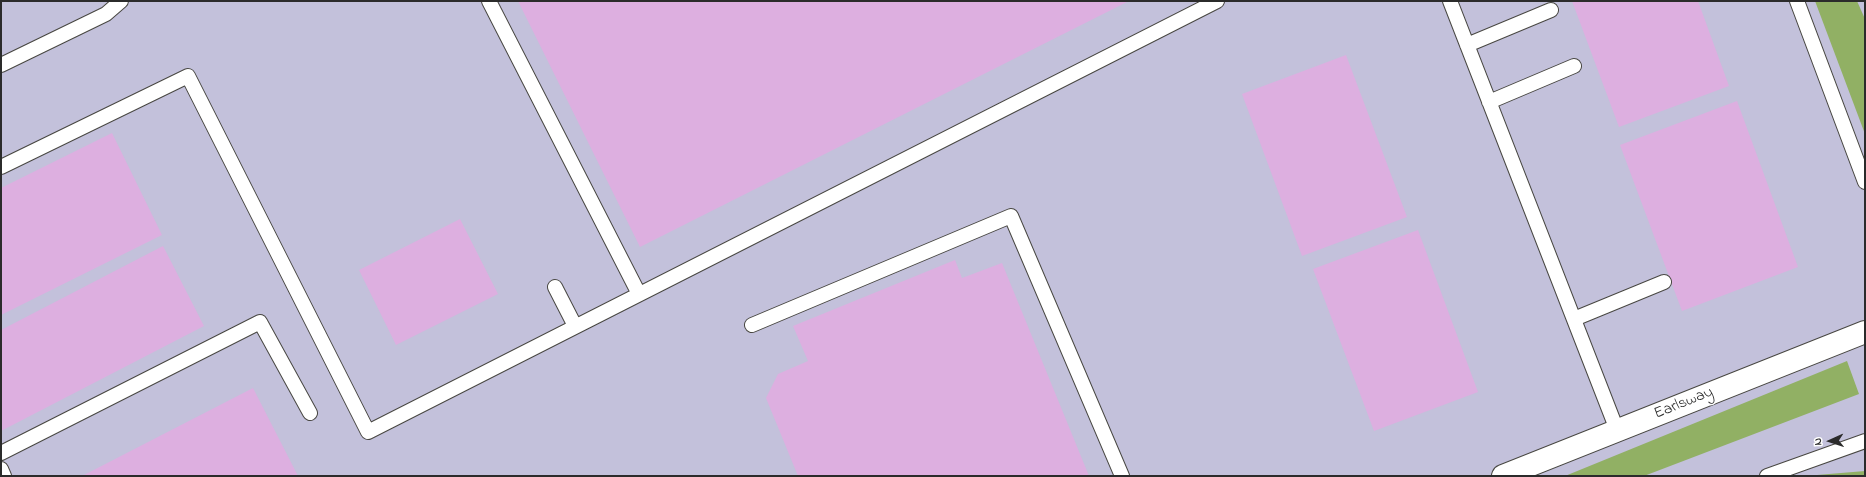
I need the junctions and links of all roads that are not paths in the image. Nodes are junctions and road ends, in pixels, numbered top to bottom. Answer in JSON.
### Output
{"nodes":[{"id":1,"x":121,"y":1,"type":"edge"},
{"id":2,"x":489,"y":1,"type":"edge"},
{"id":3,"x":1217,"y":1,"type":"edge"},
{"id":4,"x":1450,"y":1,"type":"edge"},
{"id":5,"x":1797,"y":1,"type":"edge"},
{"id":6,"x":1551,"y":10,"type":"dead end"},
{"id":7,"x":1467,"y":45,"type":"junction"},
{"id":8,"x":1,"y":65,"type":"edge"},
{"id":9,"x":1574,"y":66,"type":"dead end"},
{"id":10,"x":1489,"y":102,"type":"junction"},
{"id":11,"x":1,"y":167,"type":"edge"},
{"id":12,"x":1865,"y":182,"type":"edge"},
{"id":13,"x":1664,"y":282,"type":"dead end"},
{"id":14,"x":555,"y":287,"type":"dead end"},
{"id":15,"x":639,"y":294,"type":"junction"},
{"id":16,"x":1574,"y":319,"type":"junction"},
{"id":17,"x":752,"y":325,"type":"dead end"},
{"id":18,"x":575,"y":326,"type":"junction"},
{"id":19,"x":1865,"y":332,"type":"edge"},
{"id":20,"x":310,"y":412,"type":"dead end"},
{"id":21,"x":1617,"y":430,"type":"junction"},
{"id":22,"x":1865,"y":441,"type":"edge"},
{"id":23,"x":1,"y":453,"type":"edge"},
{"id":24,"x":1,"y":468,"type":"edge"},
{"id":25,"x":4,"y":476,"type":"edge"},
{"id":26,"x":1122,"y":476,"type":"edge"},
{"id":27,"x":1503,"y":476,"type":"edge"},
{"id":28,"x":1768,"y":476,"type":"edge"}],
"edges":[{"from":1,"to":8,"type":"lane"},
{"from":2,"to":15,"type":"lane"},
{"from":3,"to":15,"type":"lane"},
{"from":4,"to":7,"type":"lane"},
{"from":5,"to":12,"type":"lane"},
{"from":6,"to":7,"type":"lane"},
{"from":7,"to":10,"type":"lane"},
{"from":9,"to":10,"type":"lane"},
{"from":10,"to":16,"type":"lane"},
{"from":11,"to":18,"type":"lane"},
{"from":13,"to":16,"type":"lane"},
{"from":14,"to":18,"type":"lane"},
{"from":15,"to":18,"type":"lane"},
{"from":16,"to":21,"type":"lane"},
{"from":17,"to":26,"type":"lane"},
{"from":19,"to":21,"type":"street","name":"Earlsway"},
{"from":20,"to":23,"type":"lane"},
{"from":21,"to":27,"type":"street","name":"Earlsway"},
{"from":22,"to":28,"type":"lane"},
{"from":24,"to":25,"type":"lane"}]}
